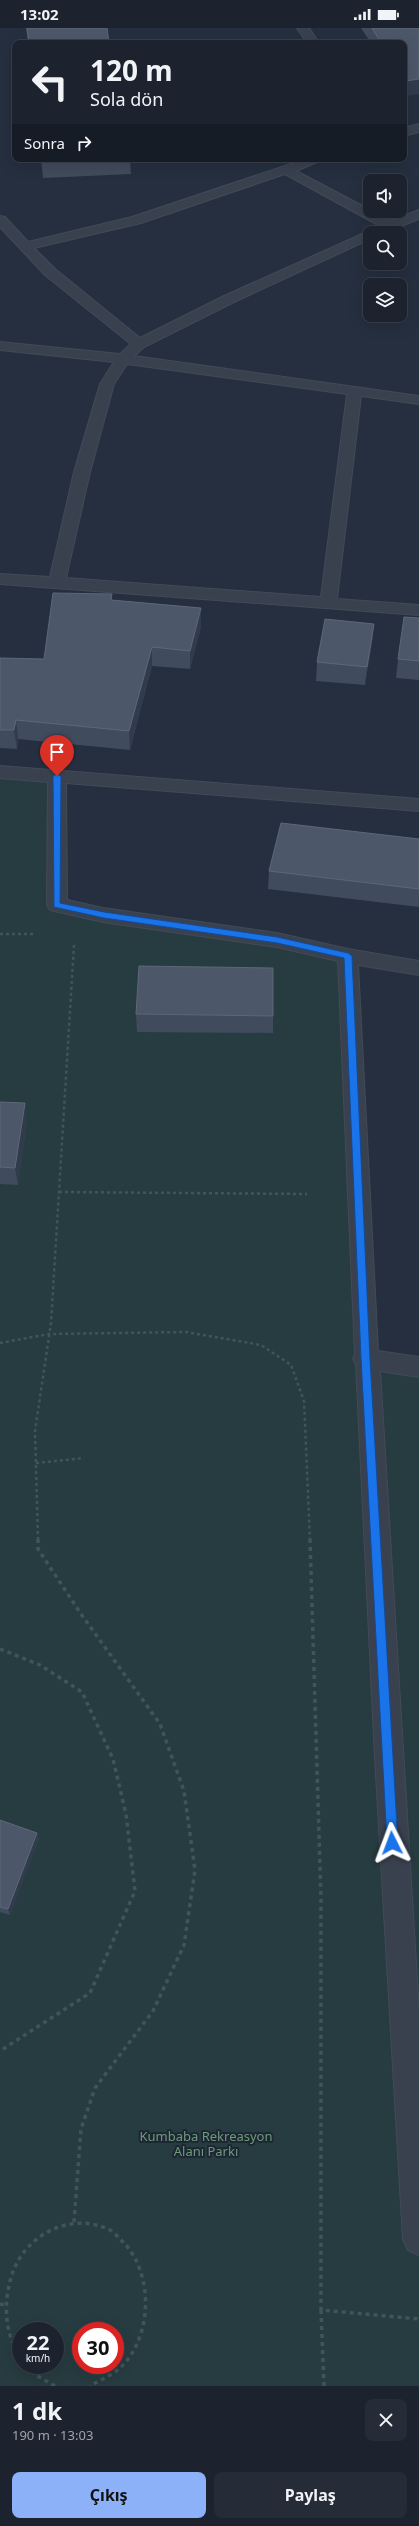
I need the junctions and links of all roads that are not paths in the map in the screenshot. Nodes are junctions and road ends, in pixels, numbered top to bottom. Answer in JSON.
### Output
{"nodes":[{"id":1,"x":303,"y":28,"type":"edge"},
{"id":2,"x":311,"y":40,"type":"edge"},
{"id":3,"x":419,"y":128,"type":"edge"},
{"id":4,"x":407,"y":131,"type":"edge"},
{"id":5,"x":309,"y":162,"type":"edge"},
{"id":6,"x":286,"y":170,"type":"junction"},
{"id":7,"x":419,"y":214,"type":"edge"},
{"id":8,"x":0,"y":220,"type":"edge"},
{"id":9,"x":390,"y":226,"type":"joint"},
{"id":10,"x":363,"y":237,"type":"edge"},
{"id":11,"x":25,"y":246,"type":"junction"},
{"id":12,"x":139,"y":344,"type":"junction"},
{"id":13,"x":0,"y":346,"type":"edge"},
{"id":14,"x":123,"y":359,"type":"junction"},
{"id":15,"x":354,"y":390,"type":"junction"},
{"id":16,"x":419,"y":400,"type":"edge"},
{"id":17,"x":0,"y":579,"type":"edge"},
{"id":18,"x":56,"y":582,"type":"junction"},
{"id":19,"x":328,"y":603,"type":"junction"},
{"id":20,"x":419,"y":610,"type":"edge"},
{"id":21,"x":0,"y":772,"type":"edge"},
{"id":22,"x":57,"y":776,"type":"junction"},
{"id":23,"x":419,"y":804,"type":"edge"},
{"id":24,"x":348,"y":956,"type":"junction"},
{"id":25,"x":419,"y":968,"type":"edge"},
{"id":26,"x":365,"y":1359,"type":"junction"},
{"id":27,"x":419,"y":1367,"type":"edge"},
{"id":28,"x":419,"y":2239,"type":"edge"}],
"edges":[{"from":1,"to":2,"type":"street"},
{"from":3,"to":4,"type":"street"},
{"from":5,"to":6,"type":"street"},
{"from":6,"to":9,"type":"street"},
{"from":6,"to":11,"type":"street"},
{"from":7,"to":9,"type":"street"},
{"from":8,"to":11,"type":"street"},
{"from":10,"to":12,"type":"street"},
{"from":11,"to":12,"type":"street"},
{"from":12,"to":14,"type":"street"},
{"from":13,"to":14,"type":"street"},
{"from":14,"to":15,"type":"street"},
{"from":14,"to":18,"type":"street"},
{"from":15,"to":16,"type":"street"},
{"from":15,"to":19,"type":"street"},
{"from":17,"to":18,"type":"street"},
{"from":18,"to":19,"type":"street"},
{"from":19,"to":20,"type":"street"},
{"from":21,"to":22,"type":"street"},
{"from":22,"to":23,"type":"street"},
{"from":22,"to":24,"type":"street"},
{"from":24,"to":25,"type":"street"},
{"from":24,"to":26,"type":"street"},
{"from":26,"to":27,"type":"street"},
{"from":26,"to":28,"type":"street"}]}
